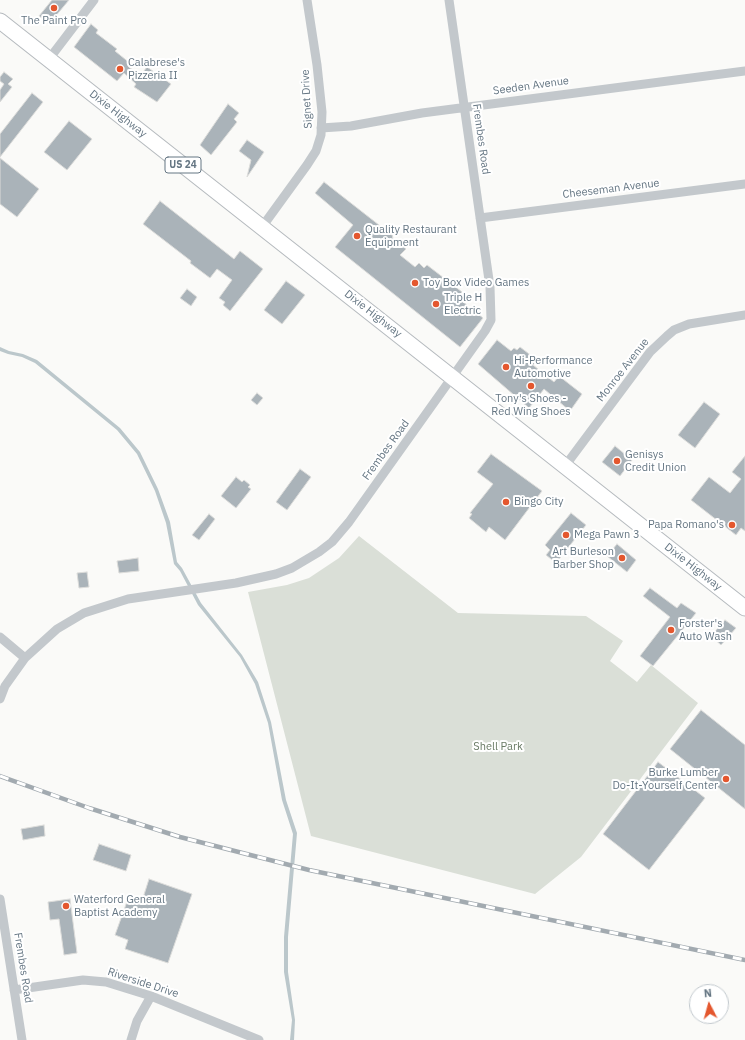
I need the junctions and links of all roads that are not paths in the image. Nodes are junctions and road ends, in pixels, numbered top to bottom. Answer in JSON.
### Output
{"nodes":[{"id":1,"x":94,"y":0,"type":"edge"},
{"id":2,"x":307,"y":0,"type":"edge"},
{"id":3,"x":449,"y":0,"type":"edge"},
{"id":4,"x":0,"y":21,"type":"edge"},
{"id":5,"x":49,"y":59,"type":"junction"},
{"id":6,"x":745,"y":71,"type":"edge"},
{"id":7,"x":464,"y":108,"type":"junction"},
{"id":8,"x":321,"y":128,"type":"junction"},
{"id":9,"x":745,"y":184,"type":"edge"},
{"id":10,"x":480,"y":218,"type":"junction"},
{"id":11,"x":262,"y":227,"type":"junction"},
{"id":12,"x":745,"y":315,"type":"edge"},
{"id":13,"x":453,"y":377,"type":"junction"},
{"id":14,"x":565,"y":466,"type":"junction"},
{"id":15,"x":745,"y":608,"type":"edge"},
{"id":16,"x":0,"y":637,"type":"edge"},
{"id":17,"x":24,"y":658,"type":"junction"},
{"id":18,"x":0,"y":699,"type":"edge"},
{"id":19,"x":0,"y":899,"type":"edge"},
{"id":20,"x":14,"y":990,"type":"junction"},
{"id":21,"x":151,"y":996,"type":"junction"},
{"id":22,"x":22,"y":1040,"type":"edge"},
{"id":23,"x":131,"y":1040,"type":"edge"},
{"id":24,"x":259,"y":1040,"type":"edge"}],
"edges":[{"from":1,"to":5,"type":"street"},
{"from":2,"to":8,"type":"street","name":"Signet Drive"},
{"from":3,"to":7,"type":"street","name":"Frembes Road"},
{"from":4,"to":5,"type":"main road","name":"Dixie Highway","number":"US 24"},
{"from":5,"to":11,"type":"main road","name":"Dixie Highway","number":"US 24"},
{"from":6,"to":7,"type":"street","name":"Seeden Avenue"},
{"from":7,"to":8,"type":"street","name":"Seeden Avenue"},
{"from":7,"to":10,"type":"street","name":"Frembes Road"},
{"from":8,"to":11,"type":"street","name":"Signet Drive"},
{"from":9,"to":10,"type":"street","name":"Cheeseman Avenue"},
{"from":10,"to":13,"type":"street","name":"Frembes Road"},
{"from":11,"to":13,"type":"main road","name":"Dixie Highway","number":"US 24"},
{"from":12,"to":14,"type":"street","name":"Monroe Avenue"},
{"from":13,"to":14,"type":"main road","name":"Dixie Highway","number":"US 24"},
{"from":13,"to":17,"type":"street","name":"Frembes Road"},
{"from":14,"to":15,"type":"main road","name":"Dixie Highway","number":"US 24"},
{"from":16,"to":17,"type":"street"},
{"from":17,"to":18,"type":"street","name":"Frembes Road"},
{"from":19,"to":20,"type":"street","name":"Frembes Road"},
{"from":20,"to":21,"type":"street","name":"Riverside Drive"},
{"from":20,"to":22,"type":"street","name":"Frembes Road"},
{"from":21,"to":23,"type":"street"},
{"from":21,"to":24,"type":"street","name":"Riverside Drive"}]}
